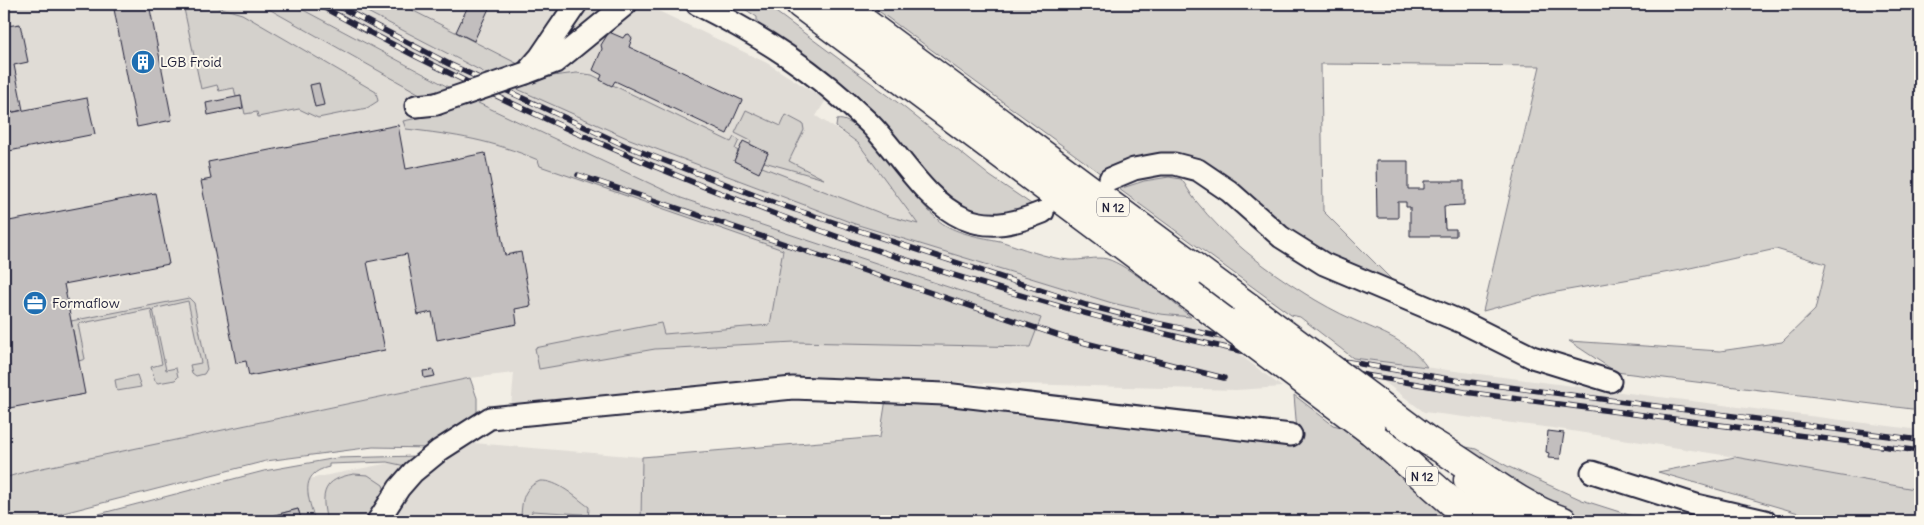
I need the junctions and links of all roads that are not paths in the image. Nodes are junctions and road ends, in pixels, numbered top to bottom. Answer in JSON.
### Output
{"nodes":[{"id":1,"x":576,"y":4,"type":"edge"},
{"id":2,"x":583,"y":4,"type":"edge"},
{"id":3,"x":626,"y":4,"type":"edge"},
{"id":4,"x":697,"y":4,"type":"edge"},
{"id":5,"x":782,"y":4,"type":"edge"},
{"id":6,"x":800,"y":4,"type":"edge"},
{"id":7,"x":840,"y":4,"type":"edge"},
{"id":8,"x":610,"y":19,"type":"junction"},
{"id":9,"x":526,"y":73,"type":"junction"},
{"id":10,"x":918,"y":92,"type":"junction"},
{"id":11,"x":426,"y":105,"type":"dead end"},
{"id":12,"x":1110,"y":179,"type":"dead end"},
{"id":13,"x":1043,"y":212,"type":"dead end"},
{"id":14,"x":1610,"y":381,"type":"dead end"},
{"id":15,"x":1291,"y":435,"type":"dead end"},
{"id":16,"x":1428,"y":441,"type":"junction"},
{"id":17,"x":1592,"y":472,"type":"dead end"},
{"id":18,"x":378,"y":521,"type":"edge"},
{"id":19,"x":1473,"y":521,"type":"edge"},
{"id":20,"x":1510,"y":521,"type":"edge"},
{"id":21,"x":1563,"y":521,"type":"edge"},
{"id":22,"x":1765,"y":521,"type":"edge"}],
"edges":[{"from":1,"to":9,"type":"street"},
{"from":2,"to":8,"type":"street"},
{"from":3,"to":8,"type":"street"},
{"from":4,"to":13,"type":"street"},
{"from":5,"to":10,"type":"highway"},
{"from":6,"to":10,"type":"highway","number":"N 12"},
{"from":7,"to":16,"type":"highway","number":"N 12","bridge":true},
{"from":8,"to":9,"type":"street"},
{"from":9,"to":11,"type":"street","bridge":true},
{"from":10,"to":19,"type":"highway","number":"N 12","bridge":true},
{"from":12,"to":14,"type":"street"},
{"from":15,"to":18,"type":"street"},
{"from":16,"to":20,"type":"highway","number":"N 12"},
{"from":16,"to":21,"type":"highway"},
{"from":17,"to":22,"type":"street"}]}
